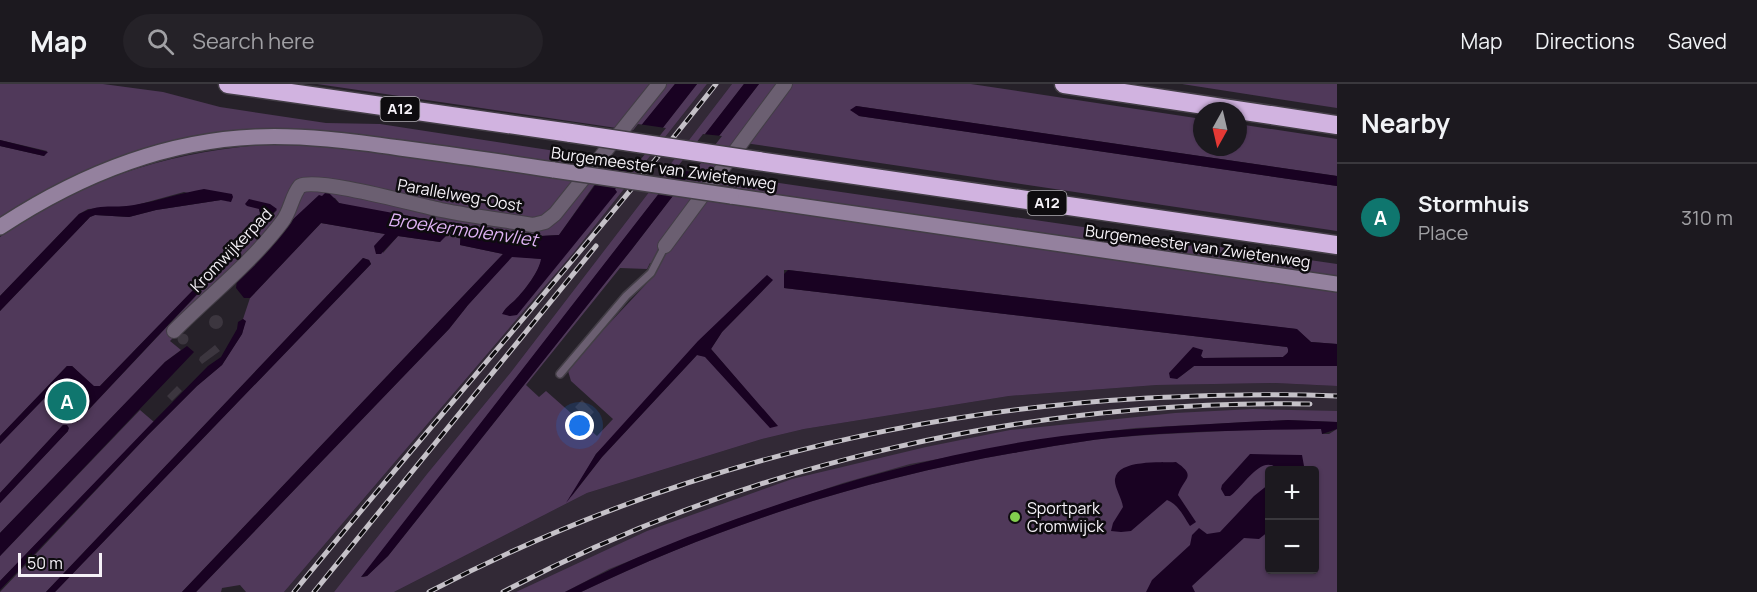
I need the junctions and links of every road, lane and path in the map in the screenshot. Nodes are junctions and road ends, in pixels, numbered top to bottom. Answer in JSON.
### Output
{"nodes":[{"id":1,"x":228,"y":84,"type":"edge"},
{"id":2,"x":659,"y":84,"type":"edge"},
{"id":3,"x":785,"y":84,"type":"edge"},
{"id":4,"x":1064,"y":84,"type":"edge"},
{"id":5,"x":1337,"y":125,"type":"edge"},
{"id":6,"x":300,"y":186,"type":"joint"},
{"id":7,"x":0,"y":227,"type":"edge"},
{"id":8,"x":1337,"y":245,"type":"edge"},
{"id":9,"x":665,"y":246,"type":"joint"},
{"id":10,"x":1337,"y":284,"type":"edge"},
{"id":11,"x":174,"y":331,"type":"dead end"},
{"id":12,"x":560,"y":375,"type":"dead end"}],
"edges":[{"from":1,"to":8,"type":"highway","number":"A12","bridge":true},
{"from":2,"to":6,"type":"street","name":"Parallelweg-Oost"},
{"from":3,"to":9,"type":"street"},
{"from":4,"to":5,"type":"highway"},
{"from":6,"to":11,"type":"street","name":"Kromwijkerpad"},
{"from":7,"to":10,"type":"main road","name":"Burgemeester van Zwietenweg","bridge":true},
{"from":9,"to":12,"type":"lane"}]}
